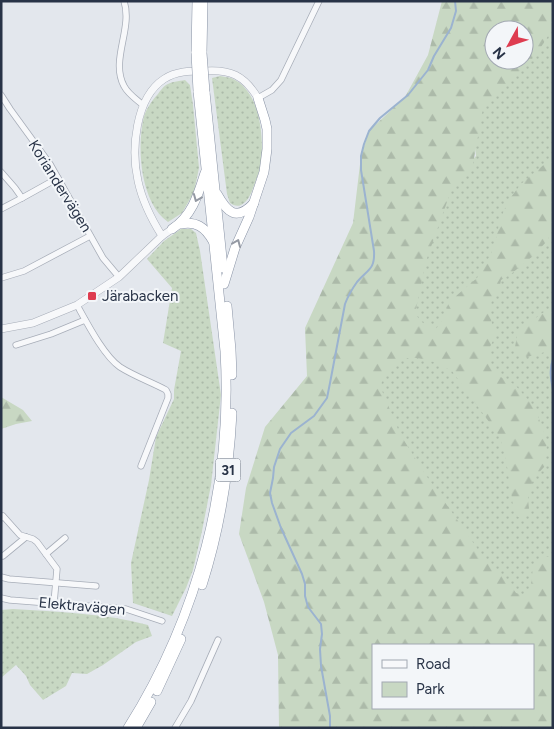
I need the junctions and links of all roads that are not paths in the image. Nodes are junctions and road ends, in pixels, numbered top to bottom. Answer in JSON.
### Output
{"nodes":[{"id":1,"x":124,"y":1,"type":"edge"},
{"id":2,"x":197,"y":1,"type":"edge"},
{"id":3,"x":203,"y":1,"type":"edge"},
{"id":4,"x":319,"y":1,"type":"edge"},
{"id":5,"x":199,"y":53,"type":"junction"},
{"id":6,"x":202,"y":91,"type":"junction"},
{"id":7,"x":1,"y":95,"type":"edge"},
{"id":8,"x":258,"y":98,"type":"junction"},
{"id":9,"x":143,"y":105,"type":"junction"},
{"id":10,"x":206,"y":170,"type":"junction"},
{"id":11,"x":1,"y":172,"type":"edge"},
{"id":12,"x":58,"y":178,"type":"junction"},
{"id":13,"x":215,"y":189,"type":"junction"},
{"id":14,"x":22,"y":198,"type":"junction"},
{"id":15,"x":254,"y":203,"type":"junction"},
{"id":16,"x":1,"y":209,"type":"edge"},
{"id":17,"x":181,"y":224,"type":"junction"},
{"id":18,"x":172,"y":229,"type":"joint"},
{"id":19,"x":90,"y":236,"type":"junction"},
{"id":20,"x":162,"y":236,"type":"junction"},
{"id":21,"x":214,"y":244,"type":"junction"},
{"id":22,"x":119,"y":277,"type":"junction"},
{"id":23,"x":1,"y":278,"type":"edge"},
{"id":24,"x":224,"y":284,"type":"junction"},
{"id":25,"x":77,"y":305,"type":"junction"},
{"id":26,"x":85,"y":320,"type":"junction"},
{"id":27,"x":1,"y":330,"type":"edge"},
{"id":28,"x":16,"y":345,"type":"dead end"},
{"id":29,"x":140,"y":466,"type":"dead end"},
{"id":30,"x":1,"y":518,"type":"edge"},
{"id":31,"x":26,"y":537,"type":"junction"},
{"id":32,"x":65,"y":538,"type":"dead end"},
{"id":33,"x":46,"y":554,"type":"junction"},
{"id":34,"x":3,"y":556,"type":"dead end"},
{"id":35,"x":1,"y":577,"type":"edge"},
{"id":36,"x":56,"y":584,"type":"junction"},
{"id":37,"x":96,"y":586,"type":"dead end"},
{"id":38,"x":1,"y":598,"type":"edge"},
{"id":39,"x":54,"y":603,"type":"junction"},
{"id":40,"x":162,"y":621,"type":"dead end"},
{"id":41,"x":218,"y":640,"type":"dead end"},
{"id":42,"x":128,"y":728,"type":"edge"},
{"id":43,"x":136,"y":728,"type":"edge"},
{"id":44,"x":176,"y":728,"type":"edge"}],
"edges":[{"from":1,"to":9,"type":"street"},
{"from":2,"to":5,"type":"highway","number":"31"},
{"from":3,"to":5,"type":"highway","number":"31"},
{"from":4,"to":8,"type":"street"},
{"from":5,"to":6,"type":"highway","number":"31","bridge":true},
{"from":6,"to":10,"type":"highway","number":"31"},
{"from":6,"to":13,"type":"highway","number":"31"},
{"from":7,"to":12,"type":"street","name":"Koriandervägen"},
{"from":8,"to":9,"type":"street"},
{"from":8,"to":15,"type":"highway"},
{"from":9,"to":20,"type":"street"},
{"from":10,"to":17,"type":"highway","one_way":true},
{"from":10,"to":21,"type":"highway","number":"31"},
{"from":11,"to":14,"type":"street"},
{"from":12,"to":14,"type":"street"},
{"from":12,"to":19,"type":"street","name":"Koriandervägen"},
{"from":13,"to":15,"type":"highway"},
{"from":13,"to":24,"type":"highway","number":"31"},
{"from":14,"to":16,"type":"street"},
{"from":24,"to":15,"type":"highway","one_way":true},
{"from":17,"to":18,"type":"highway"},
{"from":17,"to":21,"type":"highway"},
{"from":18,"to":20,"type":"street"},
{"from":19,"to":22,"type":"street","name":"Koriandervägen"},
{"from":19,"to":23,"type":"street"},
{"from":20,"to":22,"type":"street"},
{"from":21,"to":42,"type":"highway","number":"31"},
{"from":22,"to":25,"type":"street"},
{"from":24,"to":43,"type":"highway","number":"31"},
{"from":25,"to":26,"type":"street"},
{"from":25,"to":27,"type":"street"},
{"from":26,"to":28,"type":"street"},
{"from":26,"to":29,"type":"street"},
{"from":30,"to":31,"type":"street"},
{"from":31,"to":33,"type":"street"},
{"from":31,"to":34,"type":"street"},
{"from":32,"to":33,"type":"street"},
{"from":33,"to":36,"type":"street"},
{"from":35,"to":36,"type":"street"},
{"from":36,"to":37,"type":"street"},
{"from":36,"to":39,"type":"street"},
{"from":38,"to":39,"type":"street","name":"Elektravägen"},
{"from":39,"to":40,"type":"street","name":"Elektravägen"},
{"from":41,"to":44,"type":"street"}]}
